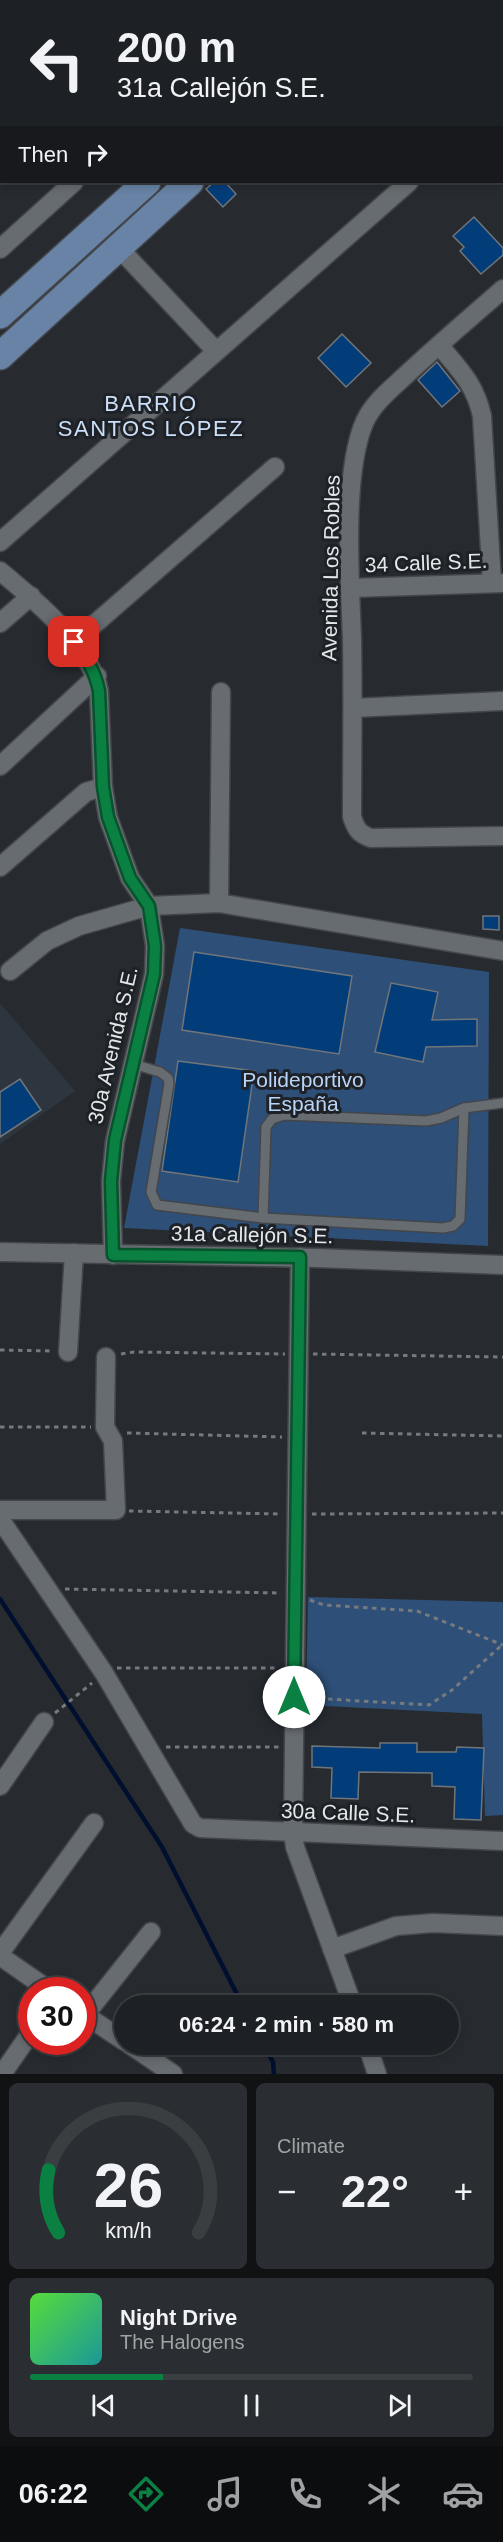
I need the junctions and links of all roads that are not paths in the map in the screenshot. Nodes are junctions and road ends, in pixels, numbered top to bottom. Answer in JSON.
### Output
{"nodes":[{"id":1,"x":73,"y":183,"type":"edge"},
{"id":2,"x":146,"y":183,"type":"edge"},
{"id":3,"x":189,"y":183,"type":"edge"},
{"id":4,"x":402,"y":184,"type":"edge"},
{"id":5,"x":118,"y":247,"type":"junction"},
{"id":6,"x":0,"y":249,"type":"edge"},
{"id":7,"x":503,"y":289,"type":"edge"},
{"id":8,"x":0,"y":315,"type":"edge"},
{"id":9,"x":439,"y":345,"type":"junction"},
{"id":10,"x":216,"y":351,"type":"junction"},
{"id":11,"x":0,"y":357,"type":"edge"},
{"id":12,"x":274,"y":467,"type":"dead end"},
{"id":13,"x":0,"y":542,"type":"edge"},
{"id":14,"x":0,"y":571,"type":"edge"},
{"id":15,"x":498,"y":583,"type":"edge"},
{"id":16,"x":351,"y":588,"type":"junction"},
{"id":17,"x":31,"y":596,"type":"junction"},
{"id":18,"x":0,"y":623,"type":"edge"},
{"id":19,"x":74,"y":642,"type":"junction"},
{"id":20,"x":96,"y":676,"type":"junction"},
{"id":21,"x":221,"y":692,"type":"dead end"},
{"id":22,"x":503,"y":701,"type":"edge"},
{"id":23,"x":353,"y":708,"type":"junction"},
{"id":24,"x":0,"y":766,"type":"edge"},
{"id":25,"x":103,"y":787,"type":"junction"},
{"id":26,"x":503,"y":836,"type":"edge"},
{"id":27,"x":0,"y":867,"type":"edge"},
{"id":28,"x":219,"y":903,"type":"junction"},
{"id":29,"x":149,"y":906,"type":"junction"},
{"id":30,"x":503,"y":951,"type":"edge"},
{"id":31,"x":6,"y":974,"type":"dead end"},
{"id":32,"x":133,"y":1064,"type":"junction"},
{"id":33,"x":503,"y":1103,"type":"edge"},
{"id":34,"x":464,"y":1107,"type":"junction"},
{"id":35,"x":263,"y":1218,"type":"junction"},
{"id":36,"x":0,"y":1252,"type":"edge"},
{"id":37,"x":74,"y":1253,"type":"junction"},
{"id":38,"x":113,"y":1255,"type":"junction"},
{"id":39,"x":300,"y":1257,"type":"junction"},
{"id":40,"x":503,"y":1265,"type":"edge"},
{"id":41,"x":68,"y":1352,"type":"dead end"},
{"id":42,"x":106,"y":1357,"type":"dead end"},
{"id":43,"x":0,"y":1510,"type":"edge"},
{"id":44,"x":0,"y":1519,"type":"edge"},
{"id":45,"x":48,"y":1718,"type":"road end"},
{"id":46,"x":0,"y":1786,"type":"edge"},
{"id":47,"x":94,"y":1823,"type":"dead end"},
{"id":48,"x":293,"y":1833,"type":"junction"},
{"id":49,"x":503,"y":1840,"type":"edge"},
{"id":50,"x":503,"y":1926,"type":"edge"},
{"id":51,"x":151,"y":1932,"type":"dead end"},
{"id":52,"x":332,"y":1949,"type":"junction"},
{"id":53,"x":0,"y":1954,"type":"edge"},
{"id":54,"x":31,"y":1977,"type":"edge"},
{"id":55,"x":349,"y":1995,"type":"edge"},
{"id":56,"x":96,"y":1999,"type":"edge"},
{"id":57,"x":96,"y":2022,"type":"edge"},
{"id":58,"x":114,"y":2034,"type":"edge"},
{"id":59,"x":18,"y":2051,"type":"edge"},
{"id":60,"x":145,"y":2055,"type":"edge"},
{"id":61,"x":371,"y":2055,"type":"edge"},
{"id":62,"x":2,"y":2074,"type":"edge"},
{"id":63,"x":173,"y":2074,"type":"edge"},
{"id":64,"x":377,"y":2074,"type":"edge"}],
"edges":[{"from":1,"to":6,"type":"street"},
{"from":2,"to":8,"type":"main road"},
{"from":3,"to":5,"type":"main road"},
{"from":4,"to":10,"type":"street"},
{"from":5,"to":10,"type":"street"},
{"from":5,"to":11,"type":"main road"},
{"from":7,"to":9,"type":"street","name":"Avenida Los Robles"},
{"from":9,"to":15,"type":"street"},
{"from":9,"to":16,"type":"street","name":"Avenida Los Robles"},
{"from":10,"to":13,"type":"street"},
{"from":12,"to":19,"type":"street"},
{"from":14,"to":17,"type":"street","name":"30a Avenida S.E."},
{"from":15,"to":16,"type":"street","name":"34 Calle S.E."},
{"from":16,"to":23,"type":"street","name":"Avenida Los Robles"},
{"from":17,"to":18,"type":"street"},
{"from":17,"to":19,"type":"street","name":"30a Avenida S.E."},
{"from":19,"to":20,"type":"street","name":"30a Avenida S.E."},
{"from":20,"to":24,"type":"street"},
{"from":20,"to":25,"type":"street","name":"30a Avenida S.E."},
{"from":21,"to":28,"type":"street"},
{"from":22,"to":23,"type":"street"},
{"from":23,"to":26,"type":"street","name":"Avenida Los Robles"},
{"from":25,"to":27,"type":"street"},
{"from":25,"to":29,"type":"street","name":"30a Avenida S.E."},
{"from":28,"to":29,"type":"street"},
{"from":28,"to":30,"type":"street"},
{"from":29,"to":31,"type":"street"},
{"from":29,"to":32,"type":"street","name":"30a Avenida S.E."},
{"from":32,"to":35,"type":"lane"},
{"from":32,"to":38,"type":"street","name":"30a Avenida S.E."},
{"from":33,"to":34,"type":"lane"},
{"from":34,"to":35,"type":"lane"},
{"from":34,"to":35,"type":"lane"},
{"from":36,"to":37,"type":"street","name":"31a Callejón S.E."},
{"from":37,"to":38,"type":"street","name":"31a Callejón S.E."},
{"from":37,"to":41,"type":"street"},
{"from":38,"to":39,"type":"street","name":"31a Callejón S.E."},
{"from":39,"to":40,"type":"street","name":"31a Callejón S.E."},
{"from":39,"to":48,"type":"street"},
{"from":42,"to":43,"type":"street"},
{"from":44,"to":48,"type":"street","name":"30a Calle S.E."},
{"from":45,"to":46,"type":"street"},
{"from":47,"to":53,"type":"street"},
{"from":48,"to":49,"type":"street","name":"30a Calle S.E."},
{"from":48,"to":52,"type":"street"},
{"from":50,"to":52,"type":"street"},
{"from":51,"to":56,"type":"street"},
{"from":52,"to":55,"type":"street"},
{"from":53,"to":54,"type":"street"},
{"from":57,"to":58,"type":"street"},
{"from":59,"to":62,"type":"street"},
{"from":60,"to":63,"type":"street"},
{"from":61,"to":64,"type":"street"}]}
